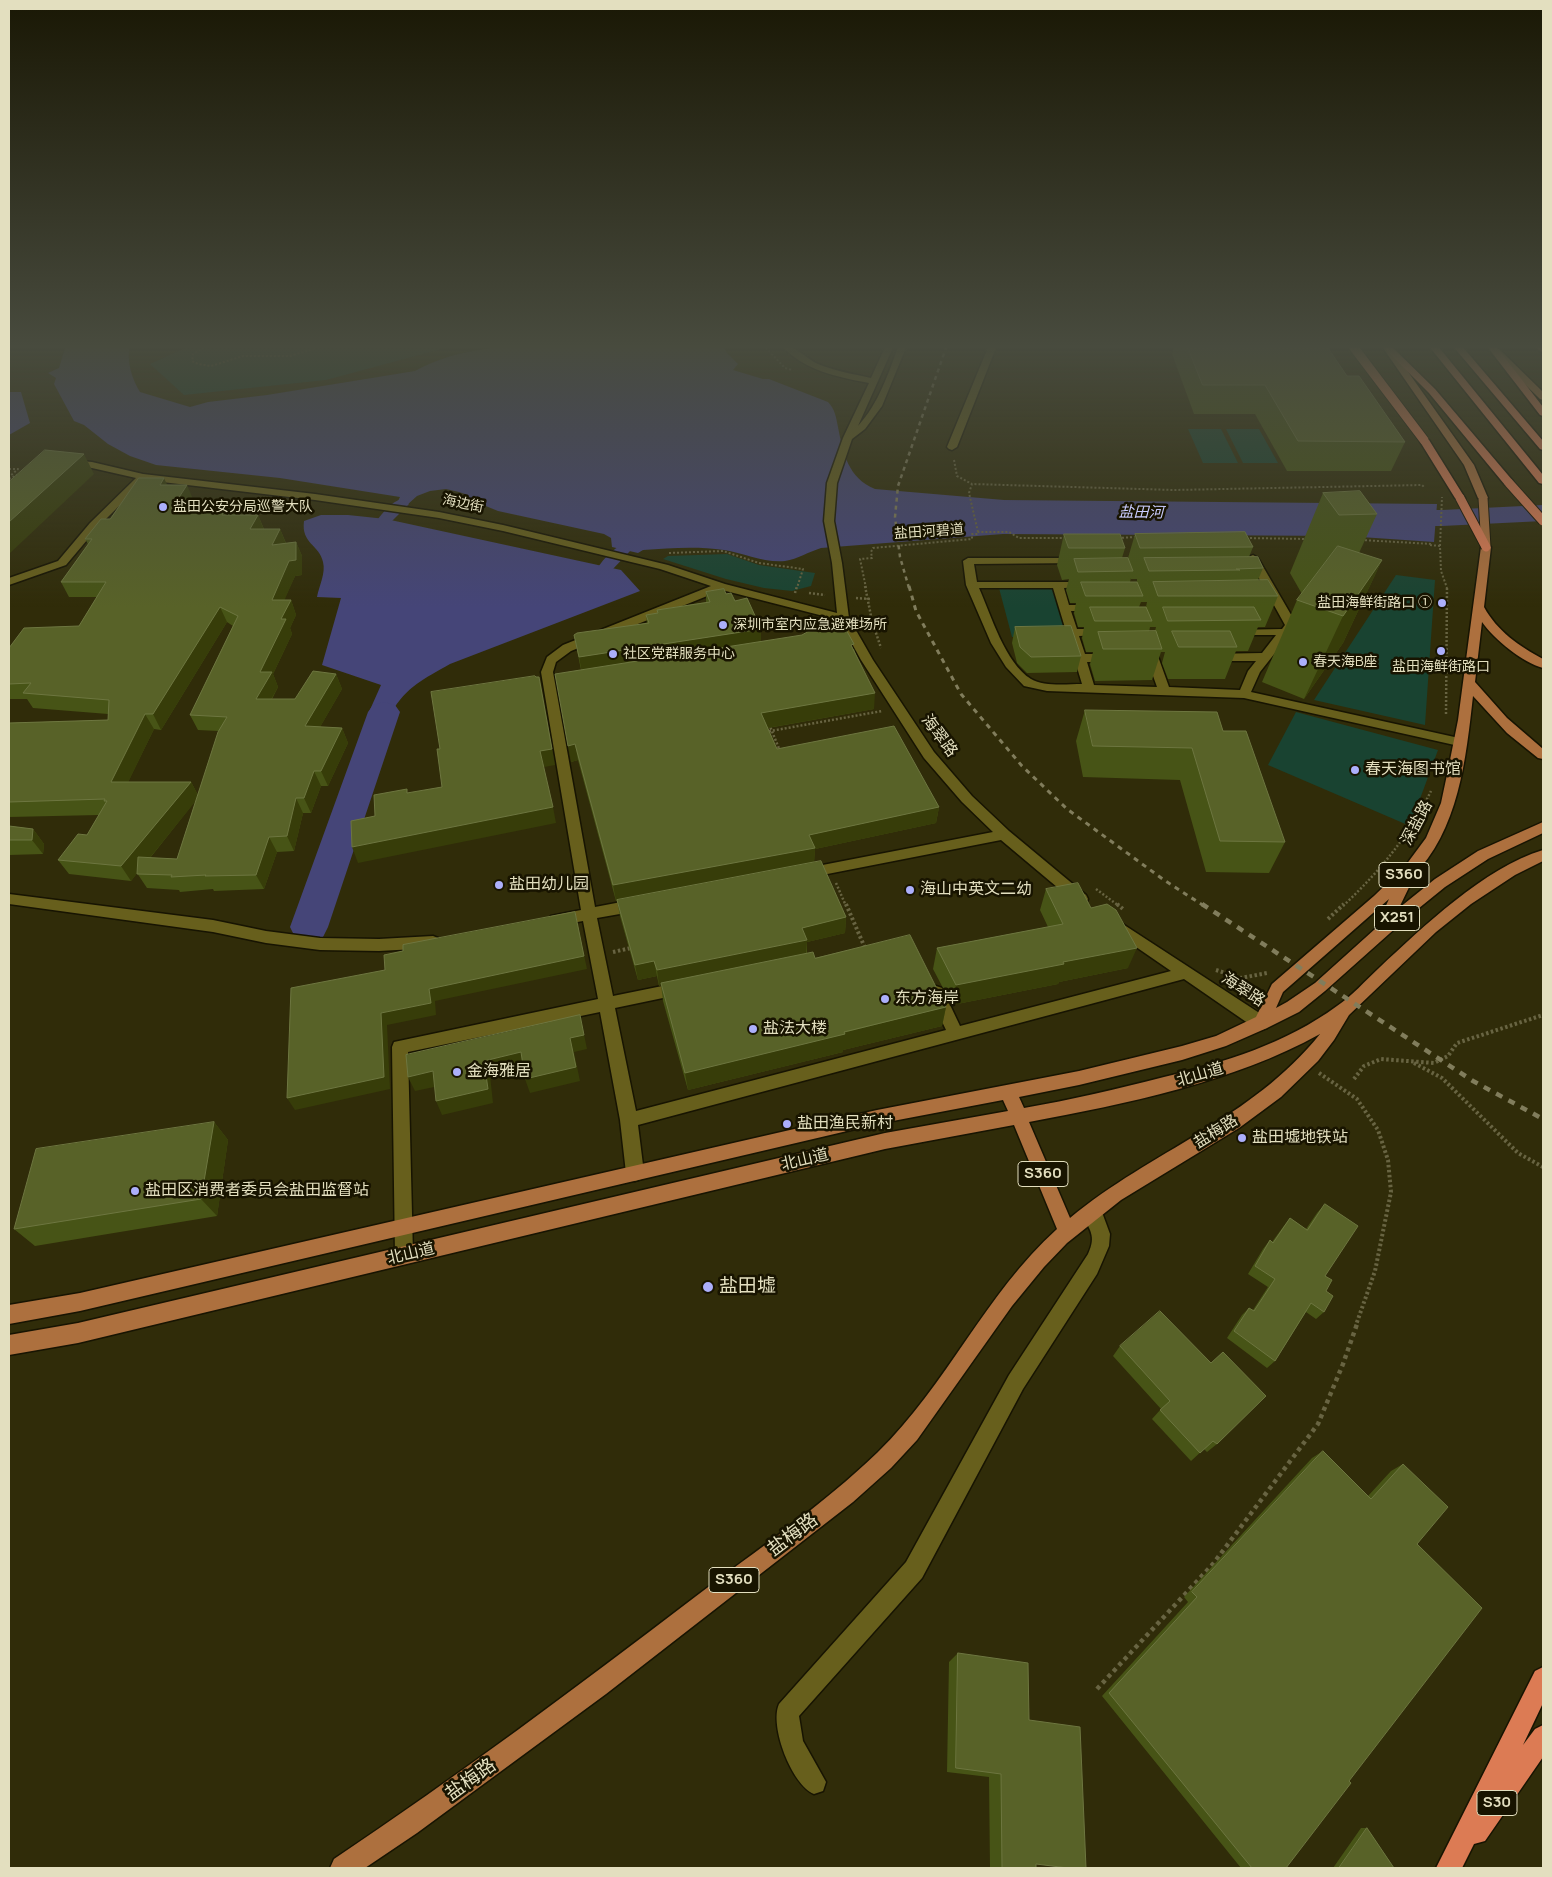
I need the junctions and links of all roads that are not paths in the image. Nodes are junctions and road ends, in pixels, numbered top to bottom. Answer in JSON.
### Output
{"nodes":[{"id":1,"x":851,"y":433,"type":"edge"},
{"id":2,"x":856,"y":433,"type":"edge"},
{"id":3,"x":958,"y":433,"type":"edge"},
{"id":4,"x":1418,"y":433,"type":"edge"},
{"id":5,"x":1446,"y":433,"type":"edge"},
{"id":6,"x":1466,"y":433,"type":"edge"},
{"id":7,"x":1503,"y":433,"type":"edge"},
{"id":8,"x":1531,"y":433,"type":"edge"},
{"id":9,"x":848,"y":438,"type":"junction"},
{"id":10,"x":952,"y":447,"type":"road end"},
{"id":11,"x":1543,"y":447,"type":"edge"},
{"id":12,"x":65,"y":463,"type":"edge"},
{"id":13,"x":143,"y":477,"type":"junction"},
{"id":14,"x":1543,"y":482,"type":"edge"},
{"id":15,"x":1543,"y":521,"type":"edge"},
{"id":16,"x":1486,"y":547,"type":"junction"},
{"id":17,"x":1234,"y":559,"type":"edge"},
{"id":18,"x":1088,"y":560,"type":"edge"},
{"id":19,"x":9,"y":582,"type":"edge"},
{"id":20,"x":1057,"y":584,"type":"junction"},
{"id":21,"x":1096,"y":584,"type":"edge"},
{"id":22,"x":972,"y":585,"type":"junction"},
{"id":23,"x":721,"y":586,"type":"junction"},
{"id":24,"x":1478,"y":606,"type":"junction"},
{"id":25,"x":1064,"y":608,"type":"junction"},
{"id":26,"x":1104,"y":608,"type":"edge"},
{"id":27,"x":843,"y":618,"type":"junction"},
{"id":28,"x":1116,"y":632,"type":"edge"},
{"id":29,"x":1228,"y":632,"type":"edge"},
{"id":30,"x":1286,"y":632,"type":"junction"},
{"id":31,"x":1072,"y":633,"type":"junction"},
{"id":32,"x":1146,"y":640,"type":"edge"},
{"id":33,"x":1199,"y":657,"type":"edge"},
{"id":34,"x":1080,"y":658,"type":"junction"},
{"id":35,"x":1125,"y":658,"type":"edge"},
{"id":36,"x":1265,"y":658,"type":"junction"},
{"id":37,"x":1543,"y":664,"type":"edge"},
{"id":38,"x":1468,"y":681,"type":"junction"},
{"id":39,"x":1089,"y":688,"type":"junction"},
{"id":40,"x":1164,"y":690,"type":"junction"},
{"id":41,"x":1244,"y":694,"type":"junction"},
{"id":42,"x":1459,"y":742,"type":"junction"},
{"id":43,"x":1543,"y":755,"type":"edge"},
{"id":44,"x":1543,"y":827,"type":"edge"},
{"id":45,"x":1004,"y":835,"type":"junction"},
{"id":46,"x":1543,"y":855,"type":"edge"},
{"id":47,"x":1411,"y":869,"type":"junction"},
{"id":48,"x":792,"y":876,"type":"edge"},
{"id":49,"x":9,"y":899,"type":"edge"},
{"id":50,"x":647,"y":903,"type":"edge"},
{"id":51,"x":1091,"y":907,"type":"edge"},
{"id":52,"x":589,"y":914,"type":"junction"},
{"id":53,"x":1105,"y":918,"type":"edge"},
{"id":54,"x":542,"y":923,"type":"edge"},
{"id":55,"x":1378,"y":935,"type":"junction"},
{"id":56,"x":448,"y":940,"type":"edge"},
{"id":57,"x":1185,"y":973,"type":"junction"},
{"id":58,"x":928,"y":975,"type":"edge"},
{"id":59,"x":694,"y":986,"type":"edge"},
{"id":60,"x":607,"y":1004,"type":"junction"},
{"id":61,"x":1344,"y":1010,"type":"junction"},
{"id":62,"x":1261,"y":1023,"type":"junction"},
{"id":63,"x":956,"y":1034,"type":"junction"},
{"id":64,"x":1008,"y":1091,"type":"junction"},
{"id":65,"x":1019,"y":1117,"type":"junction"},
{"id":66,"x":629,"y":1120,"type":"junction"},
{"id":67,"x":636,"y":1173,"type":"junction"},
{"id":68,"x":1091,"y":1213,"type":"junction"},
{"id":69,"x":404,"y":1226,"type":"junction"},
{"id":70,"x":1067,"y":1232,"type":"junction"},
{"id":71,"x":404,"y":1256,"type":"junction"},
{"id":72,"x":9,"y":1314,"type":"edge"},
{"id":73,"x":9,"y":1345,"type":"edge"},
{"id":74,"x":1543,"y":1679,"type":"edge"},
{"id":75,"x":1543,"y":1737,"type":"edge"},
{"id":76,"x":814,"y":1782,"type":"dead end"},
{"id":77,"x":343,"y":1868,"type":"edge"},
{"id":78,"x":1450,"y":1868,"type":"edge"}],
"edges":[{"from":1,"to":9,"type":"street","name":"海翠路"},
{"from":2,"to":9,"type":"street"},
{"from":3,"to":10,"type":"street"},
{"from":4,"to":16,"type":"highway","bridge":true},
{"from":5,"to":16,"type":"main road","number":"S360","bridge":true},
{"from":6,"to":15,"type":"highway","bridge":true},
{"from":7,"to":14,"type":"highway"},
{"from":8,"to":11,"type":"highway"},
{"from":9,"to":27,"type":"street","name":"海翠路"},
{"from":12,"to":13,"type":"street","name":"海边街"},
{"from":13,"to":19,"type":"street"},
{"from":13,"to":23,"type":"street","name":"海边街"},
{"from":16,"to":24,"type":"main road","name":"深盐路","number":"S360"},
{"from":17,"to":30,"type":"street"},
{"from":18,"to":22,"type":"street"},
{"from":20,"to":21,"type":"street"},
{"from":20,"to":22,"type":"street"},
{"from":20,"to":25,"type":"street"},
{"from":22,"to":39,"type":"street"},
{"from":23,"to":27,"type":"street","name":"海边街"},
{"from":23,"to":52,"type":"street"},
{"from":24,"to":37,"type":"main road"},
{"from":24,"to":38,"type":"main road","name":"深盐路","number":"S360"},
{"from":25,"to":26,"type":"street"},
{"from":25,"to":31,"type":"street"},
{"from":27,"to":45,"type":"street","name":"海翠路"},
{"from":28,"to":31,"type":"street"},
{"from":29,"to":30,"type":"street"},
{"from":30,"to":36,"type":"street"},
{"from":31,"to":34,"type":"street"},
{"from":32,"to":40,"type":"street"},
{"from":33,"to":36,"type":"street"},
{"from":34,"to":35,"type":"street"},
{"from":34,"to":39,"type":"street"},
{"from":36,"to":41,"type":"street"},
{"from":38,"to":42,"type":"main road","name":"深盐路","number":"S360"},
{"from":38,"to":43,"type":"main road"},
{"from":39,"to":40,"type":"street"},
{"from":40,"to":41,"type":"street"},
{"from":41,"to":42,"type":"street"},
{"from":42,"to":47,"type":"main road","name":"深盐路","number":"S360"},
{"from":44,"to":55,"type":"main road","name":"北山道","number":"X251"},
{"from":45,"to":48,"type":"street"},
{"from":45,"to":51,"type":"street","name":"海翠路"},
{"from":46,"to":61,"type":"main road","name":"北山道","number":"X251"},
{"from":47,"to":55,"type":"main road"},
{"from":47,"to":62,"type":"main road","name":"深盐路","number":"S360"},
{"from":49,"to":56,"type":"street"},
{"from":50,"to":52,"type":"street"},
{"from":52,"to":54,"type":"street"},
{"from":52,"to":60,"type":"street"},
{"from":53,"to":57,"type":"street","name":"海翠路"},
{"from":55,"to":62,"type":"main road","name":"北山道","number":"X251"},
{"from":57,"to":62,"type":"street","name":"海翠路"},
{"from":57,"to":63,"type":"street"},
{"from":58,"to":63,"type":"street"},
{"from":59,"to":60,"type":"street"},
{"from":60,"to":66,"type":"street"},
{"from":60,"to":69,"type":"street"},
{"from":61,"to":65,"type":"main road","name":"北山道","number":"X251"},
{"from":61,"to":68,"type":"main road","name":"盐梅路","number":"S360"},
{"from":62,"to":64,"type":"main road","name":"北山道","number":"X251"},
{"from":63,"to":66,"type":"street"},
{"from":64,"to":65,"type":"main road","number":"S360"},
{"from":64,"to":67,"type":"main road","name":"北山道","number":"X251"},
{"from":65,"to":70,"type":"main road","number":"S360"},
{"from":65,"to":71,"type":"main road","name":"北山道","number":"X251"},
{"from":66,"to":67,"type":"street"},
{"from":67,"to":69,"type":"main road","name":"北山道","number":"X251"},
{"from":68,"to":70,"type":"main road","name":"盐梅路","number":"S360"},
{"from":68,"to":76,"type":"street"},
{"from":69,"to":71,"type":"street"},
{"from":69,"to":72,"type":"main road","name":"北山道","number":"X251"},
{"from":70,"to":77,"type":"main road","name":"盐梅路","number":"S360"},
{"from":71,"to":73,"type":"main road","name":"北山道","number":"X251"},
{"from":74,"to":78,"type":"highway"},
{"from":75,"to":78,"type":"highway","number":"S30"}]}
